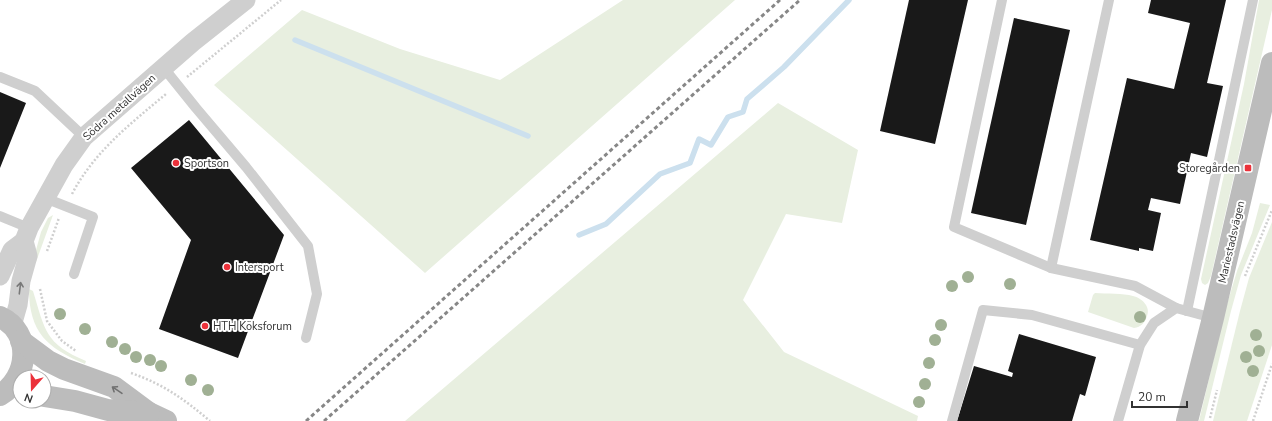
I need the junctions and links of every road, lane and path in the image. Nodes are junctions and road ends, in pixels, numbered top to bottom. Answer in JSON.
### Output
{"nodes":[{"id":1,"x":246,"y":0,"type":"edge"},
{"id":2,"x":281,"y":0,"type":"edge"},
{"id":3,"x":1002,"y":0,"type":"edge"},
{"id":4,"x":1109,"y":0,"type":"edge"},
{"id":5,"x":1253,"y":0,"type":"edge"},
{"id":6,"x":1272,"y":63,"type":"edge"},
{"id":7,"x":163,"y":67,"type":"junction"},
{"id":8,"x":0,"y":78,"type":"edge"},
{"id":9,"x":177,"y":85,"type":"junction"},
{"id":10,"x":84,"y":137,"type":"junction"},
{"id":11,"x":45,"y":198,"type":"junction"},
{"id":12,"x":65,"y":206,"type":"junction"},
{"id":13,"x":1272,"y":210,"type":"edge"},
{"id":14,"x":0,"y":216,"type":"edge"},
{"id":15,"x":27,"y":234,"type":"junction"},
{"id":16,"x":46,"y":252,"type":"dead end"},
{"id":17,"x":1051,"y":268,"type":"junction"},
{"id":18,"x":74,"y":274,"type":"dead end"},
{"id":19,"x":0,"y":276,"type":"edge"},
{"id":20,"x":1244,"y":278,"type":"dead end"},
{"id":21,"x":39,"y":286,"type":"dead end"},
{"id":22,"x":1176,"y":308,"type":"junction"},
{"id":23,"x":1187,"y":311,"type":"junction"},
{"id":24,"x":1213,"y":318,"type":"junction"},
{"id":25,"x":11,"y":328,"type":"edge"},
{"id":26,"x":306,"y":338,"type":"dead end"},
{"id":27,"x":1140,"y":345,"type":"junction"},
{"id":28,"x":80,"y":353,"type":"dead end"},
{"id":29,"x":1272,"y":364,"type":"edge"},
{"id":30,"x":130,"y":373,"type":"dead end"},
{"id":31,"x":1218,"y":388,"type":"dead end"},
{"id":32,"x":9,"y":393,"type":"edge"},
{"id":33,"x":52,"y":397,"type":"edge"},
{"id":34,"x":157,"y":417,"type":"edge"},
{"id":35,"x":210,"y":421,"type":"edge"},
{"id":36,"x":952,"y":421,"type":"edge"},
{"id":37,"x":1118,"y":421,"type":"edge"},
{"id":38,"x":1188,"y":421,"type":"edge"},
{"id":39,"x":1209,"y":421,"type":"edge"},
{"id":40,"x":1253,"y":421,"type":"edge"}],
"edges":[{"from":1,"to":7,"type":"street","name":"Södra metallvägen"},
{"from":2,"to":9,"type":"path"},
{"from":3,"to":17,"type":"lane"},
{"from":4,"to":17,"type":"lane"},
{"from":5,"to":23,"type":"lane"},
{"from":6,"to":24,"type":"street","name":"Mariestadsvägen"},
{"from":7,"to":9,"type":"lane"},
{"from":7,"to":10,"type":"street","name":"Södra metallvägen"},
{"from":8,"to":10,"type":"lane"},
{"from":9,"to":12,"type":"path"},
{"from":9,"to":26,"type":"lane"},
{"from":10,"to":11,"type":"street","name":"Södra metallvägen"},
{"from":11,"to":12,"type":"lane"},
{"from":11,"to":15,"type":"street","name":"Södra metallvägen"},
{"from":12,"to":16,"type":"path"},
{"from":12,"to":18,"type":"lane"},
{"from":13,"to":20,"type":"path"},
{"from":14,"to":15,"type":"lane"},
{"from":15,"to":19,"type":"street","name":"Södra metallvägen"},
{"from":25,"to":15,"type":"street","one_way":true},
{"from":17,"to":22,"type":"lane"},
{"from":21,"to":28,"type":"path"},
{"from":22,"to":23,"type":"lane"},
{"from":22,"to":27,"type":"lane"},
{"from":23,"to":24,"type":"lane"},
{"from":24,"to":38,"type":"street","name":"Mariestadsvägen"},
{"from":25,"to":32,"type":"street"},
{"from":34,"to":25,"type":"street","one_way":true},
{"from":27,"to":36,"type":"lane"},
{"from":27,"to":37,"type":"lane"},
{"from":29,"to":40,"type":"path"},
{"from":30,"to":35,"type":"path"},
{"from":31,"to":39,"type":"path"},
{"from":33,"to":34,"type":"street"}]}
